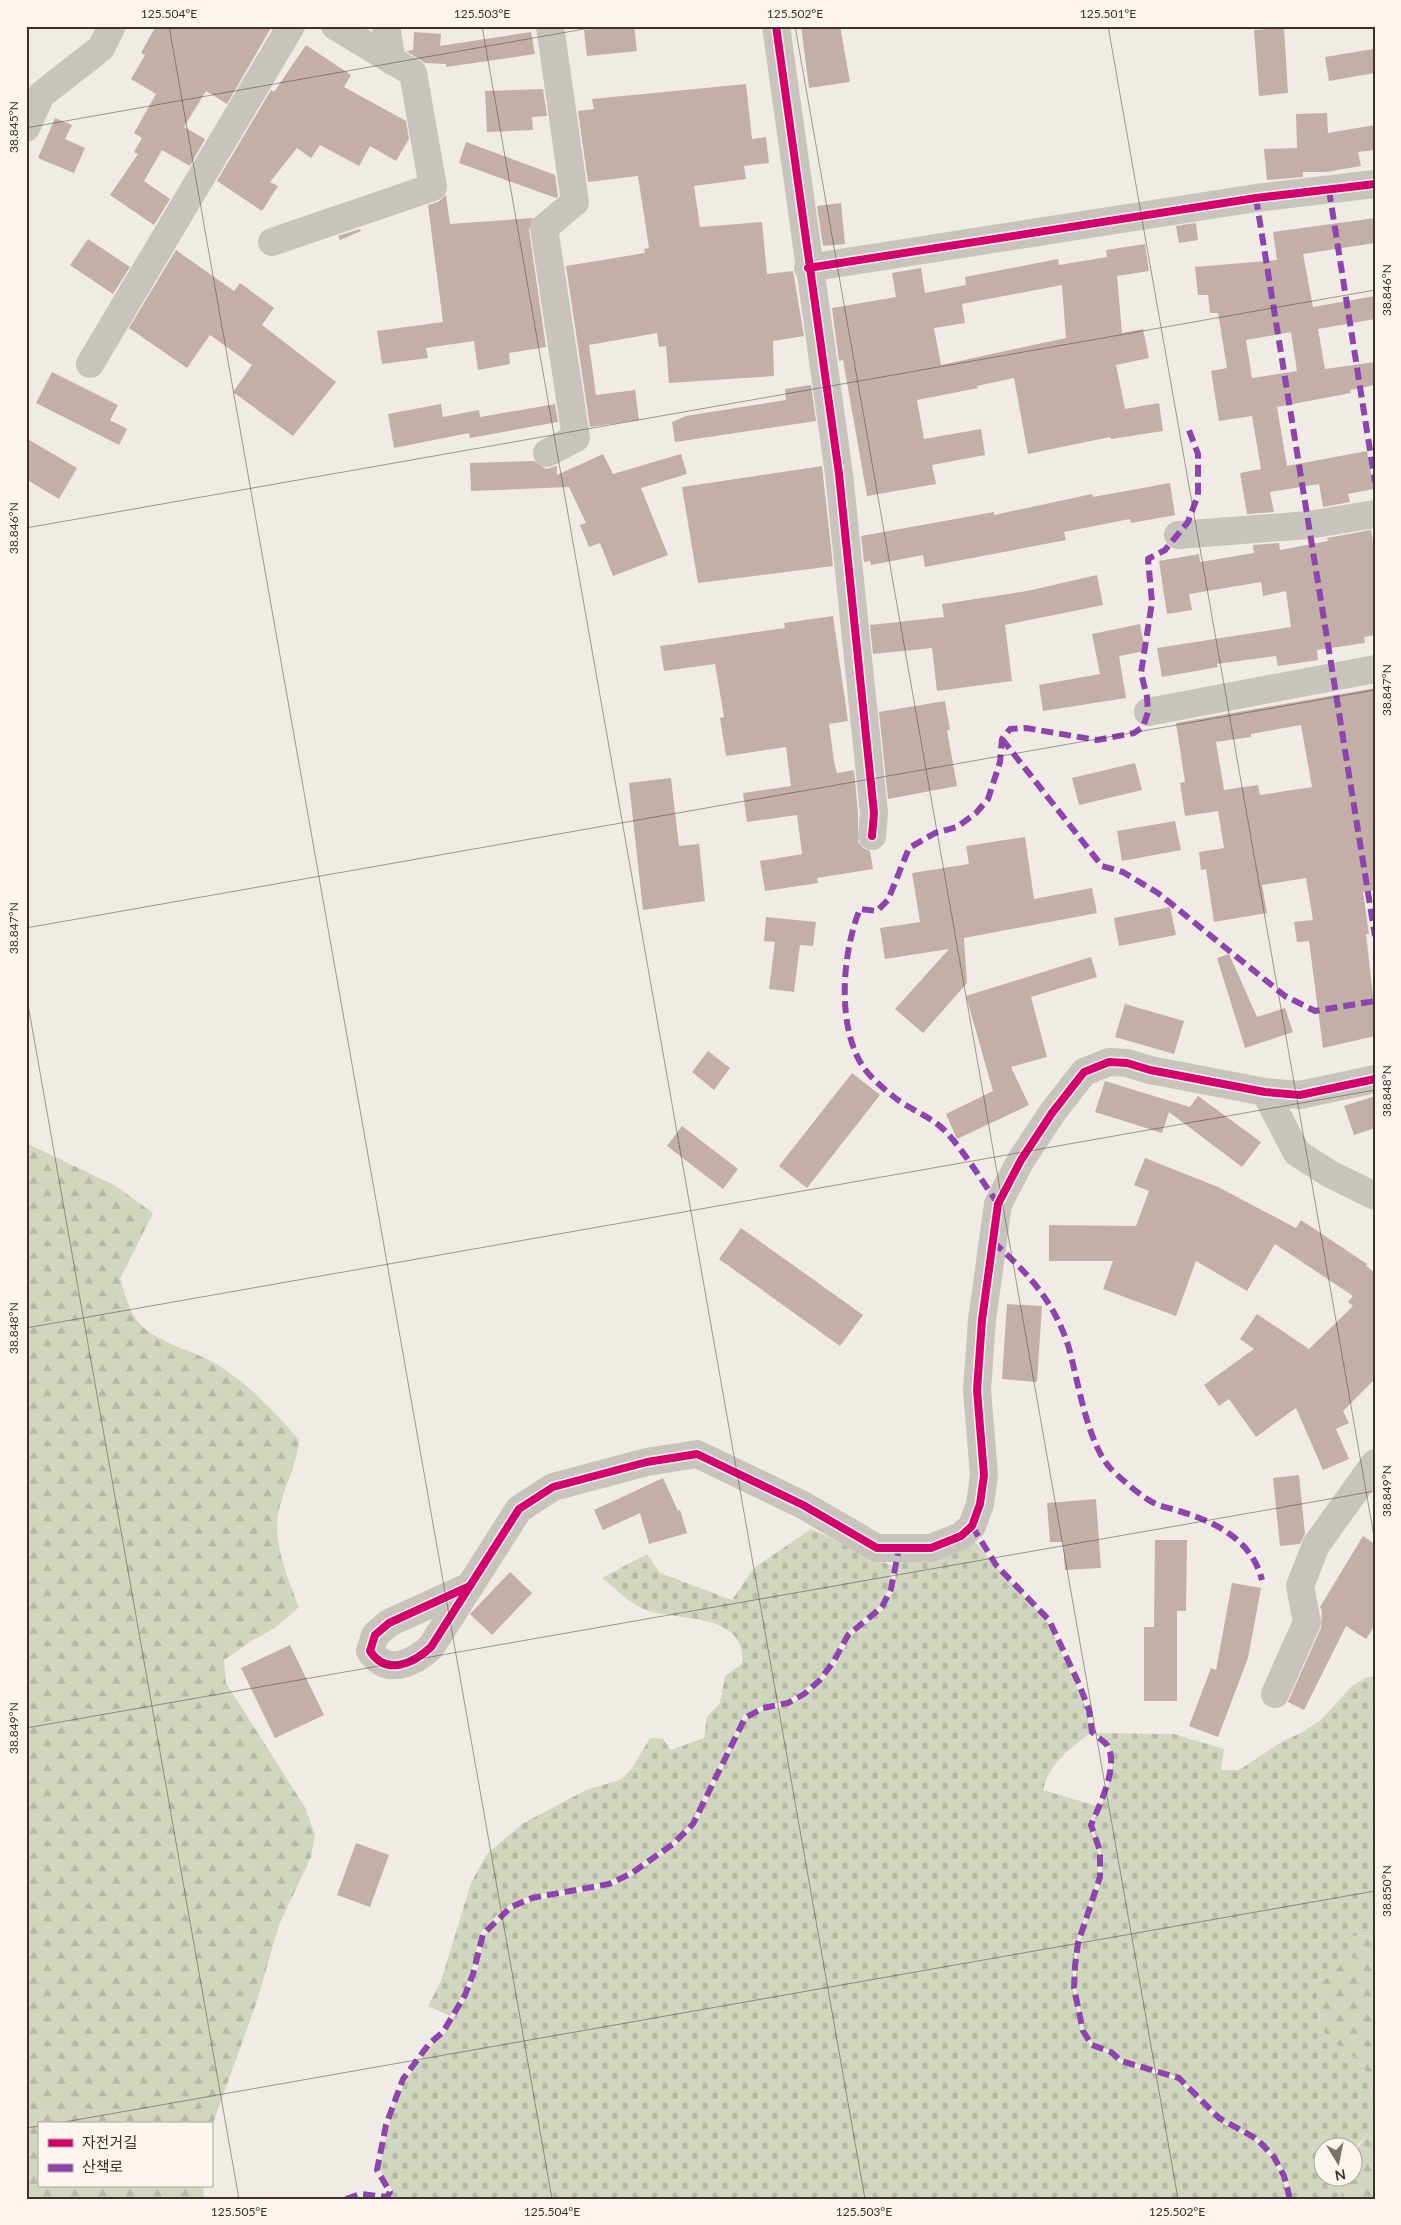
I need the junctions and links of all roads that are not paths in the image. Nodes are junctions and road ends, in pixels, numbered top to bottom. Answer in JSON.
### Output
{"nodes":[{"id":1,"x":112,"y":26,"type":"edge"},
{"id":2,"x":291,"y":26,"type":"edge"},
{"id":3,"x":335,"y":26,"type":"edge"},
{"id":4,"x":386,"y":26,"type":"edge"},
{"id":5,"x":550,"y":26,"type":"edge"},
{"id":6,"x":776,"y":26,"type":"edge"},
{"id":7,"x":392,"y":61,"type":"junction"},
{"id":8,"x":26,"y":128,"type":"edge"},
{"id":9,"x":1375,"y":184,"type":"edge"},
{"id":10,"x":272,"y":242,"type":"dead end"},
{"id":11,"x":808,"y":268,"type":"junction"},
{"id":12,"x":90,"y":364,"type":"dead end"},
{"id":13,"x":547,"y":453,"type":"dead end"},
{"id":14,"x":1375,"y":514,"type":"edge"},
{"id":15,"x":1178,"y":535,"type":"dead end"},
{"id":16,"x":1375,"y":669,"type":"edge"},
{"id":17,"x":1148,"y":712,"type":"dead end"},
{"id":18,"x":872,"y":836,"type":"dead end"},
{"id":19,"x":1375,"y":1079,"type":"edge"},
{"id":20,"x":1265,"y":1092,"type":"junction"},
{"id":21,"x":1375,"y":1196,"type":"edge"},
{"id":22,"x":1375,"y":1463,"type":"edge"},
{"id":23,"x":470,"y":1586,"type":"dead end"},
{"id":24,"x":1274,"y":1694,"type":"dead end"}],
"edges":[{"from":1,"to":8,"type":"street"},
{"from":2,"to":12,"type":"street"},
{"from":3,"to":7,"type":"street"},
{"from":4,"to":7,"type":"street"},
{"from":5,"to":13,"type":"street"},
{"from":6,"to":11,"type":"street"},
{"from":7,"to":10,"type":"street"},
{"from":9,"to":11,"type":"street"},
{"from":11,"to":18,"type":"street"},
{"from":14,"to":15,"type":"street"},
{"from":16,"to":17,"type":"street"},
{"from":19,"to":20,"type":"street"},
{"from":20,"to":21,"type":"street"},
{"from":20,"to":23,"type":"street"},
{"from":22,"to":24,"type":"street"}]}
